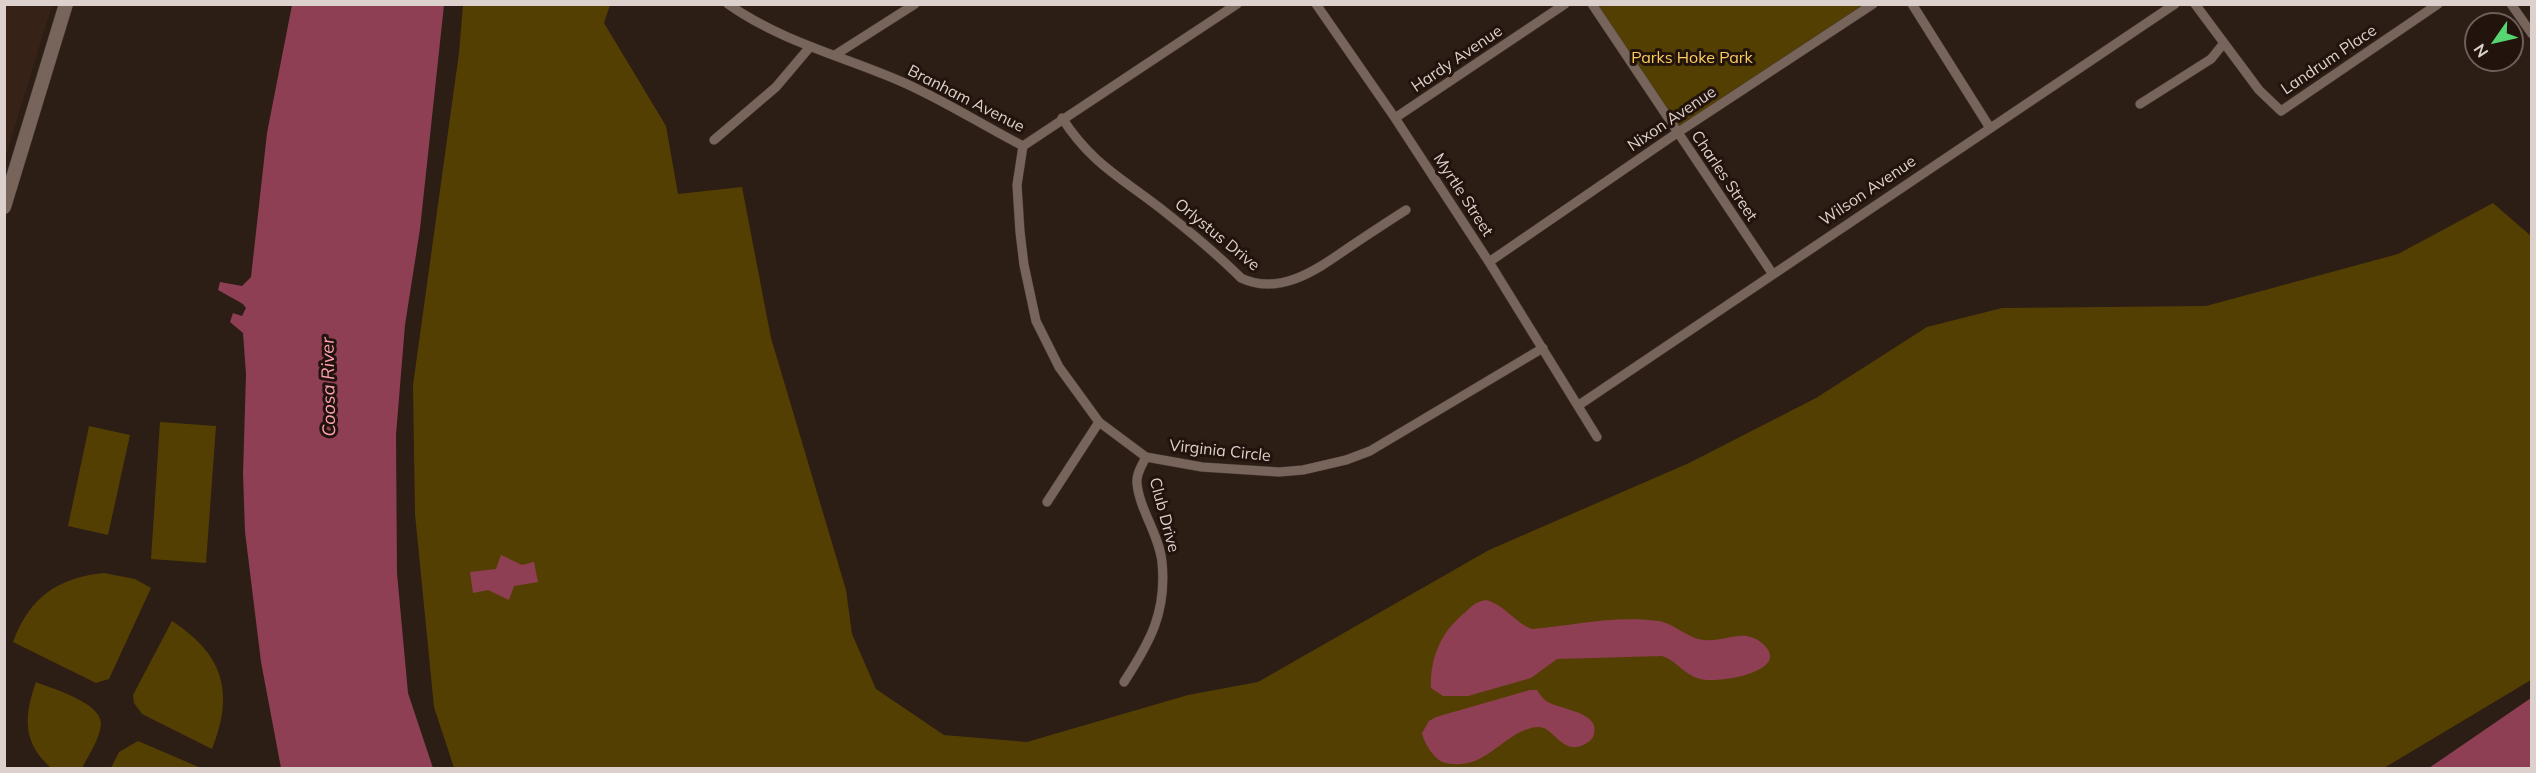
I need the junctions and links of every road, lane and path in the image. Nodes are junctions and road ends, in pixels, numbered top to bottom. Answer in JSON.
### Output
{"nodes":[{"id":1,"x":66,"y":4,"type":"edge"},
{"id":2,"x":728,"y":4,"type":"edge"},
{"id":3,"x":915,"y":4,"type":"edge"},
{"id":4,"x":1238,"y":4,"type":"edge"},
{"id":5,"x":1316,"y":4,"type":"edge"},
{"id":6,"x":1565,"y":4,"type":"edge"},
{"id":7,"x":1592,"y":4,"type":"edge"},
{"id":8,"x":1873,"y":4,"type":"edge"},
{"id":9,"x":1912,"y":4,"type":"edge"},
{"id":10,"x":2175,"y":4,"type":"edge"},
{"id":11,"x":2195,"y":4,"type":"edge"},
{"id":12,"x":2438,"y":4,"type":"edge"},
{"id":13,"x":2511,"y":4,"type":"edge"},
{"id":14,"x":2532,"y":34,"type":"edge"},
{"id":15,"x":2224,"y":43,"type":"junction"},
{"id":16,"x":808,"y":48,"type":"junction"},
{"id":17,"x":835,"y":55,"type":"junction"},
{"id":18,"x":2140,"y":105,"type":"dead end"},
{"id":19,"x":1062,"y":118,"type":"junction"},
{"id":20,"x":1395,"y":118,"type":"junction"},
{"id":21,"x":1990,"y":128,"type":"junction"},
{"id":22,"x":1677,"y":133,"type":"junction"},
{"id":23,"x":714,"y":140,"type":"dead end"},
{"id":24,"x":1023,"y":146,"type":"junction"},
{"id":25,"x":4,"y":207,"type":"edge"},
{"id":26,"x":1406,"y":210,"type":"dead end"},
{"id":27,"x":1489,"y":262,"type":"junction"},
{"id":28,"x":1772,"y":273,"type":"junction"},
{"id":29,"x":1543,"y":348,"type":"junction"},
{"id":30,"x":1579,"y":405,"type":"junction"},
{"id":31,"x":1100,"y":422,"type":"junction"},
{"id":32,"x":1597,"y":437,"type":"dead end"},
{"id":33,"x":1146,"y":457,"type":"junction"},
{"id":34,"x":1047,"y":502,"type":"dead end"},
{"id":35,"x":1124,"y":682,"type":"dead end"}],
"edges":[{"from":1,"to":25,"type":"main road"},
{"from":2,"to":16,"type":"street","name":"Branham Avenue"},
{"from":3,"to":17,"type":"street"},
{"from":4,"to":19,"type":"street","name":"Branham Avenue"},
{"from":5,"to":20,"type":"street","name":"Myrtle Street"},
{"from":6,"to":20,"type":"street","name":"Hardy Avenue"},
{"from":7,"to":22,"type":"street","name":"Charles Street"},
{"from":8,"to":22,"type":"street","name":"Nixon Avenue"},
{"from":9,"to":21,"type":"street"},
{"from":10,"to":21,"type":"street","name":"Wilson Avenue"},
{"from":11,"to":15,"type":"street"},
{"from":12,"to":15,"type":"street","name":"Landrum Place"},
{"from":13,"to":14,"type":"street"},
{"from":15,"to":18,"type":"street"},
{"from":16,"to":17,"type":"street","name":"Branham Avenue"},
{"from":16,"to":23,"type":"street"},
{"from":17,"to":24,"type":"street","name":"Branham Avenue"},
{"from":19,"to":24,"type":"street","name":"Branham Avenue"},
{"from":19,"to":26,"type":"street","name":"Orlystus Drive"},
{"from":20,"to":27,"type":"street","name":"Myrtle Street"},
{"from":21,"to":28,"type":"street","name":"Wilson Avenue"},
{"from":22,"to":27,"type":"street","name":"Nixon Avenue"},
{"from":22,"to":28,"type":"street","name":"Charles Street"},
{"from":24,"to":31,"type":"street","name":"Virginia Circle"},
{"from":27,"to":29,"type":"street","name":"Myrtle Street"},
{"from":28,"to":30,"type":"street","name":"Wilson Avenue"},
{"from":29,"to":30,"type":"street","name":"Myrtle Street"},
{"from":29,"to":33,"type":"street","name":"Virginia Circle"},
{"from":30,"to":32,"type":"street","name":"Myrtle Street"},
{"from":31,"to":33,"type":"street","name":"Virginia Circle"},
{"from":31,"to":34,"type":"street"},
{"from":33,"to":35,"type":"street","name":"Club Drive"}]}
